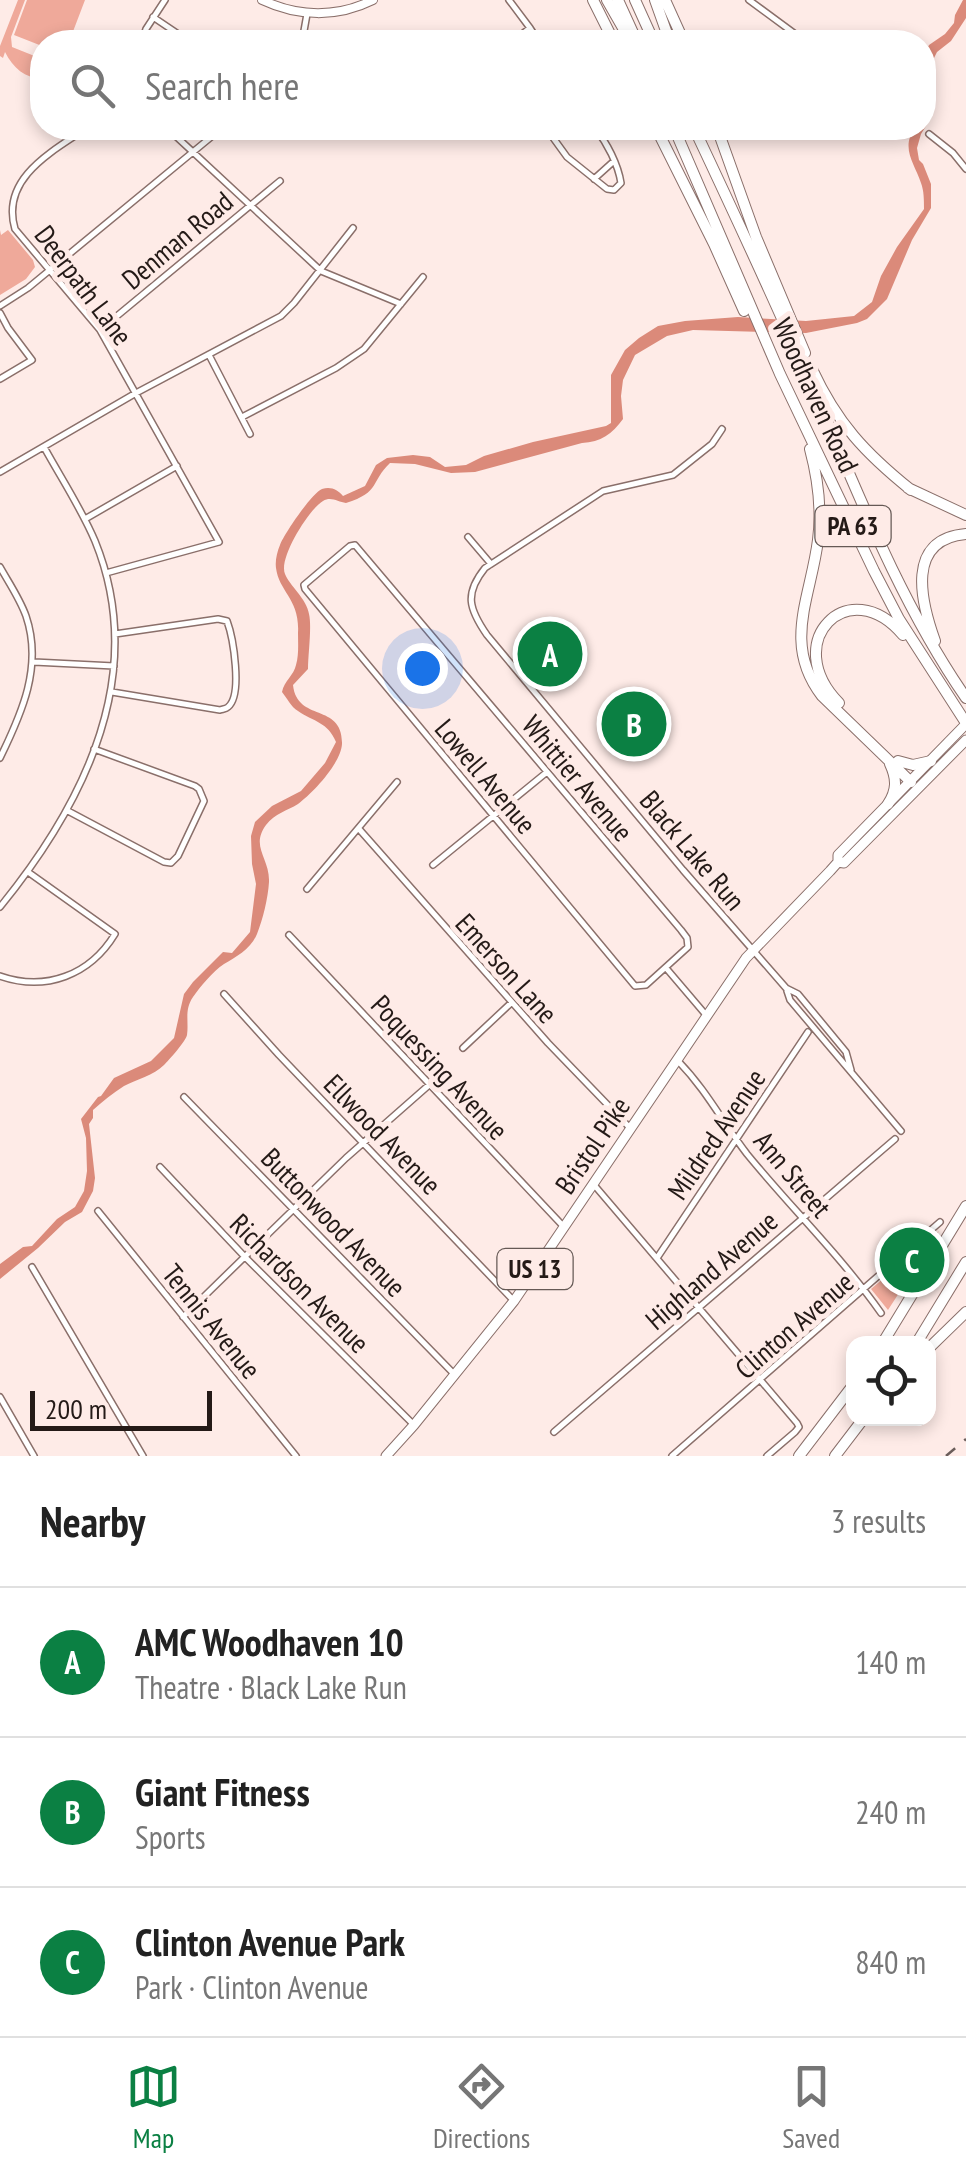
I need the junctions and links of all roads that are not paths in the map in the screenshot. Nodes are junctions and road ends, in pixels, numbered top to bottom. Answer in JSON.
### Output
{"nodes":[{"id":1,"x":165,"y":0,"type":"edge"},
{"id":2,"x":262,"y":0,"type":"edge"},
{"id":3,"x":373,"y":0,"type":"edge"},
{"id":4,"x":509,"y":0,"type":"edge"},
{"id":5,"x":593,"y":0,"type":"edge"},
{"id":6,"x":607,"y":0,"type":"edge"},
{"id":7,"x":618,"y":0,"type":"edge"},
{"id":8,"x":634,"y":0,"type":"edge"},
{"id":9,"x":655,"y":0,"type":"edge"},
{"id":10,"x":665,"y":0,"type":"edge"},
{"id":11,"x":749,"y":0,"type":"edge"},
{"id":12,"x":306,"y":14,"type":"junction"},
{"id":13,"x":153,"y":17,"type":"junction"},
{"id":14,"x":530,"y":28,"type":"joint"},
{"id":15,"x":146,"y":30,"type":"edge"},
{"id":16,"x":172,"y":30,"type":"edge"},
{"id":17,"x":304,"y":30,"type":"edge"},
{"id":18,"x":527,"y":30,"type":"edge"},
{"id":19,"x":608,"y":30,"type":"edge"},
{"id":20,"x":626,"y":30,"type":"edge"},
{"id":21,"x":629,"y":30,"type":"edge"},
{"id":22,"x":648,"y":30,"type":"edge"},
{"id":23,"x":666,"y":30,"type":"edge"},
{"id":24,"x":679,"y":30,"type":"edge"},
{"id":25,"x":790,"y":30,"type":"edge"},
{"id":26,"x":71,"y":140,"type":"edge"},
{"id":27,"x":179,"y":140,"type":"edge"},
{"id":28,"x":208,"y":140,"type":"edge"},
{"id":29,"x":554,"y":140,"type":"edge"},
{"id":30,"x":602,"y":140,"type":"edge"},
{"id":31,"x":662,"y":140,"type":"edge"},
{"id":32,"x":679,"y":140,"type":"edge"},
{"id":33,"x":702,"y":140,"type":"edge"},
{"id":34,"x":720,"y":140,"type":"edge"},
{"id":35,"x":936,"y":140,"type":"edge"},
{"id":36,"x":193,"y":153,"type":"junction"},
{"id":37,"x":614,"y":161,"type":"junction"},
{"id":38,"x":966,"y":169,"type":"edge"},
{"id":39,"x":594,"y":179,"type":"junction"},
{"id":40,"x":280,"y":181,"type":"dead end"},
{"id":41,"x":250,"y":206,"type":"junction"},
{"id":42,"x":352,"y":228,"type":"dead end"},
{"id":43,"x":50,"y":269,"type":"junction"},
{"id":44,"x":320,"y":271,"type":"junction"},
{"id":45,"x":423,"y":277,"type":"dead end"},
{"id":46,"x":401,"y":304,"type":"junction"},
{"id":47,"x":0,"y":309,"type":"edge"},
{"id":48,"x":750,"y":315,"type":"junction"},
{"id":49,"x":784,"y":315,"type":"junction"},
{"id":50,"x":100,"y":330,"type":"junction"},
{"id":51,"x":792,"y":334,"type":"junction"},
{"id":52,"x":759,"y":335,"type":"junction"},
{"id":53,"x":210,"y":355,"type":"junction"},
{"id":54,"x":802,"y":363,"type":"junction"},
{"id":55,"x":780,"y":374,"type":"junction"},
{"id":56,"x":0,"y":379,"type":"edge"},
{"id":57,"x":136,"y":393,"type":"junction"},
{"id":58,"x":242,"y":416,"type":"junction"},
{"id":59,"x":722,"y":429,"type":"dead end"},
{"id":60,"x":250,"y":434,"type":"dead end"},
{"id":61,"x":44,"y":447,"type":"junction"},
{"id":62,"x":177,"y":466,"type":"junction"},
{"id":63,"x":0,"y":472,"type":"edge"},
{"id":64,"x":912,"y":490,"type":"junction"},
{"id":65,"x":820,"y":516,"type":"junction"},
{"id":66,"x":966,"y":516,"type":"edge"},
{"id":67,"x":85,"y":519,"type":"junction"},
{"id":68,"x":966,"y":534,"type":"edge"},
{"id":69,"x":468,"y":537,"type":"dead end"},
{"id":70,"x":359,"y":548,"type":"joint"},
{"id":71,"x":491,"y":564,"type":"junction"},
{"id":72,"x":0,"y":568,"type":"edge"},
{"id":73,"x":106,"y":574,"type":"junction"},
{"id":74,"x":8,"y":581,"type":"junction"},
{"id":75,"x":0,"y":585,"type":"edge"},
{"id":76,"x":114,"y":634,"type":"junction"},
{"id":77,"x":34,"y":662,"type":"junction"},
{"id":78,"x":114,"y":666,"type":"junction"},
{"id":79,"x":946,"y":667,"type":"junction"},
{"id":80,"x":934,"y":674,"type":"junction"},
{"id":81,"x":112,"y":692,"type":"junction"},
{"id":82,"x":966,"y":698,"type":"edge"},
{"id":83,"x":964,"y":725,"type":"edge"},
{"id":84,"x":966,"y":740,"type":"edge"},
{"id":85,"x":94,"y":749,"type":"junction"},
{"id":86,"x":0,"y":758,"type":"edge"},
{"id":87,"x":930,"y":760,"type":"junction"},
{"id":88,"x":894,"y":762,"type":"junction"},
{"id":89,"x":547,"y":772,"type":"junction"},
{"id":90,"x":397,"y":782,"type":"dead end"},
{"id":91,"x":915,"y":782,"type":"junction"},
{"id":92,"x":888,"y":804,"type":"junction"},
{"id":93,"x":67,"y":810,"type":"junction"},
{"id":94,"x":493,"y":816,"type":"junction"},
{"id":95,"x":359,"y":829,"type":"junction"},
{"id":96,"x":838,"y":862,"type":"junction"},
{"id":97,"x":433,"y":866,"type":"dead end"},
{"id":98,"x":28,"y":872,"type":"junction"},
{"id":99,"x":307,"y":889,"type":"dead end"},
{"id":100,"x":0,"y":907,"type":"edge"},
{"id":101,"x":288,"y":934,"type":"dead end"},
{"id":102,"x":752,"y":950,"type":"junction"},
{"id":103,"x":666,"y":968,"type":"junction"},
{"id":104,"x":0,"y":976,"type":"edge"},
{"id":105,"x":224,"y":994,"type":"dead end"},
{"id":106,"x":511,"y":1002,"type":"junction"},
{"id":107,"x":706,"y":1015,"type":"junction"},
{"id":108,"x":808,"y":1032,"type":"dead end"},
{"id":109,"x":463,"y":1048,"type":"dead end"},
{"id":110,"x":676,"y":1060,"type":"junction"},
{"id":111,"x":429,"y":1085,"type":"junction"},
{"id":112,"x":184,"y":1097,"type":"dead end"},
{"id":113,"x":630,"y":1128,"type":"junction"},
{"id":114,"x":901,"y":1131,"type":"dead end"},
{"id":115,"x":895,"y":1139,"type":"dead end"},
{"id":116,"x":737,"y":1140,"type":"junction"},
{"id":117,"x":365,"y":1143,"type":"junction"},
{"id":118,"x":160,"y":1167,"type":"dead end"},
{"id":119,"x":592,"y":1184,"type":"junction"},
{"id":120,"x":966,"y":1206,"type":"edge"},
{"id":121,"x":294,"y":1210,"type":"junction"},
{"id":122,"x":98,"y":1211,"type":"dead end"},
{"id":123,"x":803,"y":1218,"type":"junction"},
{"id":124,"x":940,"y":1222,"type":"dead end"},
{"id":125,"x":564,"y":1227,"type":"junction"},
{"id":126,"x":245,"y":1257,"type":"junction"},
{"id":127,"x":656,"y":1258,"type":"junction"},
{"id":128,"x":966,"y":1262,"type":"edge"},
{"id":129,"x":32,"y":1267,"type":"dead end"},
{"id":130,"x":865,"y":1290,"type":"junction"},
{"id":131,"x":514,"y":1301,"type":"junction"},
{"id":132,"x":699,"y":1308,"type":"junction"},
{"id":133,"x":881,"y":1312,"type":"dead end"},
{"id":134,"x":966,"y":1312,"type":"edge"},
{"id":135,"x":183,"y":1317,"type":"junction"},
{"id":136,"x":887,"y":1336,"type":"edge"},
{"id":137,"x":921,"y":1336,"type":"edge"},
{"id":138,"x":936,"y":1341,"type":"edge"},
{"id":139,"x":455,"y":1375,"type":"junction"},
{"id":140,"x":761,"y":1380,"type":"junction"},
{"id":141,"x":846,"y":1394,"type":"edge"},
{"id":142,"x":0,"y":1397,"type":"edge"},
{"id":143,"x":414,"y":1426,"type":"junction"},
{"id":144,"x":858,"y":1426,"type":"edge"},
{"id":145,"x":554,"y":1432,"type":"dead end"},
{"id":146,"x":34,"y":1456,"type":"edge"},
{"id":147,"x":143,"y":1456,"type":"edge"},
{"id":148,"x":296,"y":1456,"type":"edge"},
{"id":149,"x":386,"y":1456,"type":"edge"},
{"id":150,"x":672,"y":1456,"type":"edge"},
{"id":151,"x":767,"y":1456,"type":"edge"},
{"id":152,"x":799,"y":1456,"type":"edge"},
{"id":153,"x":835,"y":1456,"type":"edge"}],
"edges":[{"from":1,"to":13,"type":"street"},
{"from":2,"to":12,"type":"street"},
{"from":3,"to":12,"type":"street"},
{"from":4,"to":14,"type":"street"},
{"from":5,"to":19,"type":"highway"},
{"from":6,"to":20,"type":"highway"},
{"from":7,"to":21,"type":"highway"},
{"from":8,"to":22,"type":"highway"},
{"from":9,"to":23,"type":"highway"},
{"from":10,"to":24,"type":"highway"},
{"from":11,"to":25,"type":"street"},
{"from":12,"to":17,"type":"street"},
{"from":13,"to":15,"type":"street"},
{"from":13,"to":16,"type":"street"},
{"from":14,"to":18,"type":"street"},
{"from":26,"to":43,"type":"street","name":"Deerpath Lane"},
{"from":27,"to":36,"type":"street"},
{"from":28,"to":36,"type":"street"},
{"from":29,"to":39,"type":"street"},
{"from":30,"to":37,"type":"street"},
{"from":31,"to":48,"type":"highway"},
{"from":32,"to":48,"type":"highway","name":"Woodhaven Road","number":"PA 63"},
{"from":33,"to":49,"type":"highway","name":"Woodhaven Road","number":"PA 63"},
{"from":34,"to":49,"type":"highway"},
{"from":35,"to":38,"type":"street"},
{"from":36,"to":41,"type":"street"},
{"from":36,"to":43,"type":"street"},
{"from":37,"to":39,"type":"street"},
{"from":37,"to":39,"type":"street"},
{"from":40,"to":41,"type":"street","name":"Denman Road"},
{"from":41,"to":44,"type":"street"},
{"from":41,"to":50,"type":"street","name":"Denman Road"},
{"from":42,"to":44,"type":"street"},
{"from":43,"to":47,"type":"street"},
{"from":43,"to":50,"type":"street","name":"Deerpath Lane"},
{"from":44,"to":46,"type":"street"},
{"from":44,"to":53,"type":"street"},
{"from":45,"to":46,"type":"street"},
{"from":46,"to":58,"type":"street"},
{"from":47,"to":56,"type":"street"},
{"from":48,"to":52,"type":"highway","name":"Woodhaven Road","number":"PA 63"},
{"from":49,"to":51,"type":"highway","name":"Woodhaven Road","number":"PA 63"},
{"from":50,"to":57,"type":"street","name":"Deerpath Lane"},
{"from":51,"to":54,"type":"highway","name":"Woodhaven Road","number":"PA 63"},
{"from":51,"to":64,"type":"highway"},
{"from":52,"to":55,"type":"highway","name":"Woodhaven Road","number":"PA 63"},
{"from":52,"to":65,"type":"highway"},
{"from":53,"to":57,"type":"street"},
{"from":53,"to":58,"type":"street"},
{"from":54,"to":64,"type":"highway"},
{"from":54,"to":79,"type":"highway","name":"Woodhaven Road","number":"PA 63"},
{"from":55,"to":65,"type":"highway"},
{"from":55,"to":80,"type":"highway","name":"Woodhaven Road","number":"PA 63"},
{"from":57,"to":61,"type":"street"},
{"from":57,"to":62,"type":"street","name":"Deerpath Lane"},
{"from":58,"to":60,"type":"street"},
{"from":59,"to":71,"type":"street"},
{"from":61,"to":63,"type":"street"},
{"from":61,"to":67,"type":"street"},
{"from":62,"to":67,"type":"street"},
{"from":62,"to":73,"type":"street","name":"Deerpath Lane"},
{"from":64,"to":66,"type":"highway"},
{"from":65,"to":88,"type":"highway"},
{"from":67,"to":73,"type":"street"},
{"from":68,"to":79,"type":"highway"},
{"from":69,"to":71,"type":"street"},
{"from":70,"to":89,"type":"street","name":"Whittier Avenue"},
{"from":70,"to":94,"type":"street","name":"Lowell Avenue"},
{"from":71,"to":102,"type":"street","name":"Black Lake Run"},
{"from":72,"to":74,"type":"street"},
{"from":73,"to":76,"type":"street"},
{"from":74,"to":75,"type":"street"},
{"from":74,"to":77,"type":"street"},
{"from":76,"to":78,"type":"street"},
{"from":76,"to":81,"type":"street"},
{"from":77,"to":78,"type":"street"},
{"from":77,"to":86,"type":"street"},
{"from":78,"to":81,"type":"street"},
{"from":79,"to":82,"type":"highway","name":"Woodhaven Road","number":"PA 63"},
{"from":80,"to":83,"type":"highway","name":"Woodhaven Road","number":"PA 63"},
{"from":80,"to":88,"type":"highway"},
{"from":81,"to":85,"type":"street"},
{"from":83,"to":87,"type":"main road","name":"Bristol Pike","number":"US 13"},
{"from":84,"to":91,"type":"main road","name":"Bristol Pike","number":"US 13"},
{"from":85,"to":93,"type":"street"},
{"from":85,"to":93,"type":"street"},
{"from":87,"to":88,"type":"highway"},
{"from":87,"to":91,"type":"main road","name":"Bristol Pike","number":"US 13"},
{"from":88,"to":91,"type":"highway"},
{"from":88,"to":92,"type":"highway"},
{"from":89,"to":94,"type":"street"},
{"from":89,"to":103,"type":"street","name":"Whittier Avenue"},
{"from":90,"to":95,"type":"street"},
{"from":91,"to":92,"type":"main road","name":"Bristol Pike","number":"US 13"},
{"from":91,"to":96,"type":"main road","name":"Bristol Pike","number":"US 13"},
{"from":92,"to":96,"type":"main road","name":"Bristol Pike","number":"US 13"},
{"from":93,"to":98,"type":"street"},
{"from":94,"to":97,"type":"street"},
{"from":94,"to":103,"type":"street","name":"Lowell Avenue"},
{"from":95,"to":99,"type":"street"},
{"from":95,"to":106,"type":"street","name":"Emerson Lane"},
{"from":96,"to":102,"type":"main road","name":"Bristol Pike","number":"US 13"},
{"from":98,"to":100,"type":"street"},
{"from":98,"to":104,"type":"street"},
{"from":101,"to":111,"type":"street","name":"Poquessing Avenue"},
{"from":102,"to":107,"type":"main road","name":"Bristol Pike","number":"US 13"},
{"from":102,"to":114,"type":"street","name":"Black Lake Run"},
{"from":103,"to":107,"type":"street"},
{"from":105,"to":117,"type":"street","name":"Ellwood Avenue"},
{"from":106,"to":109,"type":"street"},
{"from":106,"to":113,"type":"street","name":"Emerson Lane"},
{"from":107,"to":110,"type":"main road","name":"Bristol Pike","number":"US 13"},
{"from":108,"to":116,"type":"street","name":"Mildred Avenue"},
{"from":110,"to":113,"type":"main road","name":"Bristol Pike","number":"US 13"},
{"from":110,"to":116,"type":"street","name":"Ann Street"},
{"from":111,"to":117,"type":"street"},
{"from":111,"to":125,"type":"street","name":"Poquessing Avenue"},
{"from":112,"to":121,"type":"street","name":"Buttonwood Avenue"},
{"from":113,"to":119,"type":"main road","name":"Bristol Pike","number":"US 13"},
{"from":115,"to":123,"type":"street","name":"Highland Avenue"},
{"from":116,"to":123,"type":"street","name":"Ann Street"},
{"from":116,"to":127,"type":"street","name":"Mildred Avenue"},
{"from":117,"to":121,"type":"street"},
{"from":117,"to":131,"type":"street","name":"Ellwood Avenue"},
{"from":118,"to":126,"type":"street","name":"Richardson Avenue"},
{"from":119,"to":125,"type":"main road","name":"Bristol Pike","number":"US 13"},
{"from":119,"to":127,"type":"street"},
{"from":120,"to":136,"type":"highway"},
{"from":121,"to":126,"type":"street"},
{"from":121,"to":139,"type":"street","name":"Buttonwood Avenue"},
{"from":122,"to":135,"type":"street","name":"Tennis Avenue"},
{"from":123,"to":130,"type":"street","name":"Ann Street"},
{"from":123,"to":132,"type":"street","name":"Highland Avenue"},
{"from":124,"to":130,"type":"street","name":"Clinton Avenue"},
{"from":125,"to":131,"type":"main road","name":"Bristol Pike","number":"US 13"},
{"from":126,"to":135,"type":"street"},
{"from":126,"to":143,"type":"street","name":"Richardson Avenue"},
{"from":127,"to":132,"type":"street"},
{"from":128,"to":137,"type":"highway"},
{"from":129,"to":147,"type":"street"},
{"from":130,"to":133,"type":"street","name":"Ann Street"},
{"from":130,"to":140,"type":"street","name":"Clinton Avenue"},
{"from":131,"to":139,"type":"main road","name":"Bristol Pike","number":"US 13"},
{"from":132,"to":140,"type":"street"},
{"from":132,"to":145,"type":"street","name":"Highland Avenue"},
{"from":134,"to":138,"type":"highway"},
{"from":135,"to":148,"type":"street","name":"Tennis Avenue"},
{"from":139,"to":143,"type":"main road","name":"Bristol Pike","number":"US 13"},
{"from":140,"to":150,"type":"street","name":"Clinton Avenue"},
{"from":140,"to":151,"type":"street"},
{"from":141,"to":152,"type":"highway"},
{"from":142,"to":146,"type":"street"},
{"from":143,"to":149,"type":"main road","name":"Bristol Pike","number":"US 13"},
{"from":144,"to":153,"type":"highway"}]}
